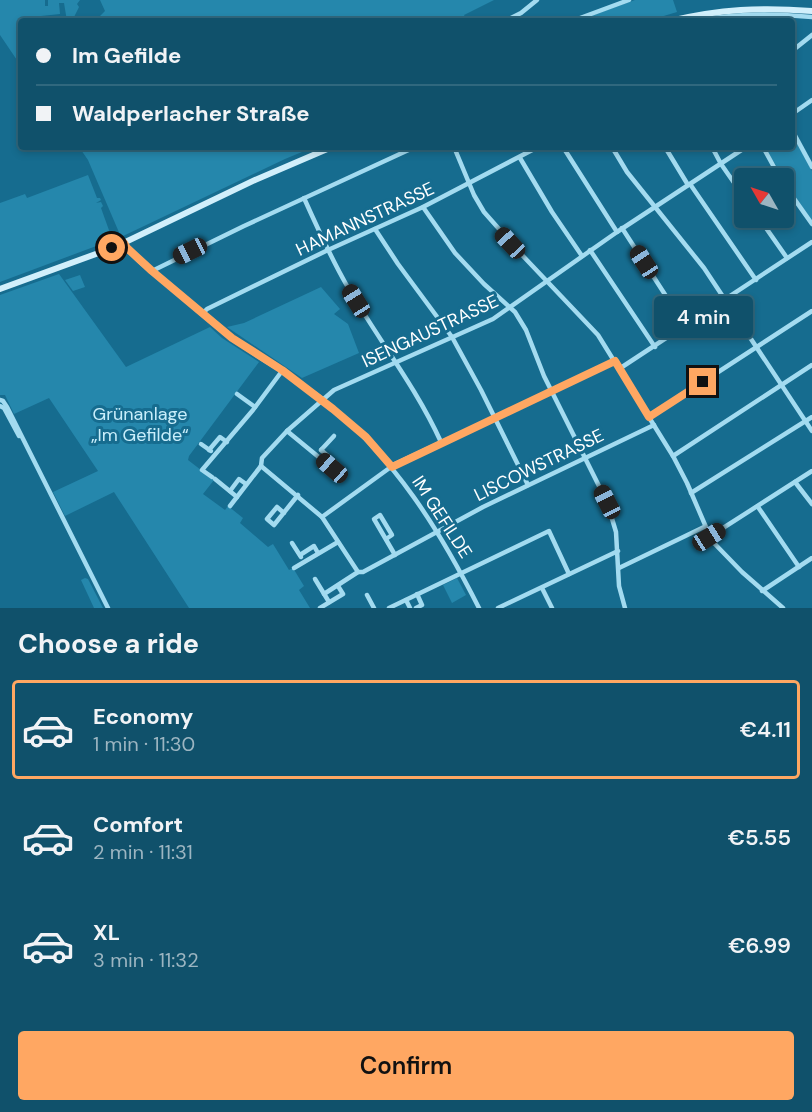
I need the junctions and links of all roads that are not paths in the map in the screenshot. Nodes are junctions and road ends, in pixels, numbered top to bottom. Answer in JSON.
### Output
{"nodes":[{"id":1,"x":537,"y":0,"type":"edge"},
{"id":2,"x":629,"y":0,"type":"edge"},
{"id":3,"x":622,"y":1,"type":"edge"},
{"id":4,"x":744,"y":11,"type":"junction"},
{"id":5,"x":812,"y":13,"type":"edge"},
{"id":6,"x":710,"y":17,"type":"edge"},
{"id":7,"x":510,"y":18,"type":"edge"},
{"id":8,"x":580,"y":18,"type":"edge"},
{"id":9,"x":746,"y":18,"type":"edge"},
{"id":10,"x":812,"y":35,"type":"edge"},
{"id":11,"x":795,"y":49,"type":"edge"},
{"id":12,"x":812,"y":100,"type":"edge"},
{"id":13,"x":795,"y":112,"type":"edge"},
{"id":14,"x":795,"y":136,"type":"edge"},
{"id":15,"x":325,"y":150,"type":"edge"},
{"id":16,"x":408,"y":150,"type":"edge"},
{"id":17,"x":455,"y":150,"type":"edge"},
{"id":18,"x":533,"y":150,"type":"edge"},
{"id":19,"x":565,"y":150,"type":"edge"},
{"id":20,"x":614,"y":150,"type":"edge"},
{"id":21,"x":667,"y":150,"type":"edge"},
{"id":22,"x":714,"y":150,"type":"edge"},
{"id":23,"x":742,"y":150,"type":"edge"},
{"id":24,"x":765,"y":150,"type":"edge"},
{"id":25,"x":520,"y":158,"type":"junction"},
{"id":26,"x":721,"y":164,"type":"junction"},
{"id":27,"x":812,"y":167,"type":"edge"},
{"id":28,"x":775,"y":168,"type":"edge"},
{"id":29,"x":734,"y":183,"type":"edge"},
{"id":30,"x":470,"y":184,"type":"junction"},
{"id":31,"x":689,"y":184,"type":"junction"},
{"id":32,"x":304,"y":198,"type":"junction"},
{"id":33,"x":794,"y":199,"type":"edge"},
{"id":34,"x":423,"y":207,"type":"junction"},
{"id":35,"x":654,"y":207,"type":"junction"},
{"id":36,"x":812,"y":224,"type":"edge"},
{"id":37,"x":622,"y":228,"type":"junction"},
{"id":38,"x":766,"y":228,"type":"edge"},
{"id":39,"x":375,"y":229,"type":"junction"},
{"id":40,"x":617,"y":232,"type":"junction"},
{"id":41,"x":812,"y":242,"type":"edge"},
{"id":42,"x":124,"y":243,"type":"junction"},
{"id":43,"x":327,"y":250,"type":"junction"},
{"id":44,"x":590,"y":250,"type":"junction"},
{"id":45,"x":582,"y":256,"type":"junction"},
{"id":46,"x":788,"y":258,"type":"junction"},
{"id":47,"x":152,"y":271,"type":"junction"},
{"id":48,"x":756,"y":280,"type":"junction"},
{"id":49,"x":546,"y":281,"type":"junction"},
{"id":50,"x":0,"y":289,"type":"edge"},
{"id":51,"x":726,"y":301,"type":"junction"},
{"id":52,"x":511,"y":308,"type":"junction"},
{"id":53,"x":812,"y":311,"type":"edge"},
{"id":54,"x":202,"y":314,"type":"junction"},
{"id":55,"x":686,"y":327,"type":"junction"},
{"id":56,"x":452,"y":338,"type":"junction"},
{"id":57,"x":655,"y":347,"type":"junction"},
{"id":58,"x":757,"y":347,"type":"junction"},
{"id":59,"x":615,"y":361,"type":"junction"},
{"id":60,"x":397,"y":362,"type":"junction"},
{"id":61,"x":812,"y":365,"type":"edge"},
{"id":62,"x":619,"y":369,"type":"junction"},
{"id":63,"x":282,"y":370,"type":"junction"},
{"id":64,"x":782,"y":386,"type":"junction"},
{"id":65,"x":551,"y":391,"type":"junction"},
{"id":66,"x":237,"y":394,"type":"dead end"},
{"id":67,"x":321,"y":399,"type":"junction"},
{"id":68,"x":0,"y":403,"type":"edge"},
{"id":69,"x":255,"y":407,"type":"junction"},
{"id":70,"x":495,"y":417,"type":"junction"},
{"id":71,"x":649,"y":417,"type":"junction"},
{"id":72,"x":812,"y":417,"type":"edge"},
{"id":73,"x":806,"y":421,"type":"junction"},
{"id":74,"x":654,"y":425,"type":"junction"},
{"id":75,"x":287,"y":431,"type":"junction"},
{"id":76,"x":812,"y":431,"type":"edge"},
{"id":77,"x":334,"y":436,"type":"dead end"},
{"id":78,"x":226,"y":442,"type":"junction"},
{"id":79,"x":441,"y":442,"type":"junction"},
{"id":80,"x":201,"y":444,"type":"dead end"},
{"id":81,"x":209,"y":450,"type":"junction"},
{"id":82,"x":321,"y":450,"type":"junction"},
{"id":83,"x":216,"y":455,"type":"junction"},
{"id":84,"x":317,"y":455,"type":"junction"},
{"id":85,"x":673,"y":456,"type":"junction"},
{"id":86,"x":585,"y":457,"type":"junction"},
{"id":87,"x":261,"y":466,"type":"junction"},
{"id":88,"x":392,"y":467,"type":"junction"},
{"id":89,"x":812,"y":471,"type":"edge"},
{"id":90,"x":795,"y":482,"type":"junction"},
{"id":91,"x":246,"y":484,"type":"junction"},
{"id":92,"x":528,"y":485,"type":"junction"},
{"id":93,"x":230,"y":491,"type":"junction"},
{"id":94,"x":691,"y":493,"type":"junction"},
{"id":95,"x":298,"y":495,"type":"junction"},
{"id":96,"x":237,"y":497,"type":"junction"},
{"id":97,"x":812,"y":504,"type":"edge"},
{"id":98,"x":230,"y":506,"type":"dead end"},
{"id":99,"x":758,"y":507,"type":"junction"},
{"id":100,"x":284,"y":513,"type":"dead end"},
{"id":101,"x":322,"y":517,"type":"junction"},
{"id":102,"x":704,"y":527,"type":"junction"},
{"id":103,"x":437,"y":531,"type":"junction"},
{"id":104,"x":709,"y":537,"type":"junction"},
{"id":105,"x":386,"y":539,"type":"junction"},
{"id":106,"x":338,"y":542,"type":"junction"},
{"id":107,"x":292,"y":543,"type":"dead end"},
{"id":108,"x":618,"y":551,"type":"junction"},
{"id":109,"x":318,"y":554,"type":"junction"},
{"id":110,"x":300,"y":555,"type":"junction"},
{"id":111,"x":395,"y":555,"type":"junction"},
{"id":112,"x":812,"y":558,"type":"edge"},
{"id":113,"x":304,"y":562,"type":"junction"},
{"id":114,"x":799,"y":567,"type":"junction"},
{"id":115,"x":294,"y":568,"type":"dead end"},
{"id":116,"x":619,"y":568,"type":"junction"},
{"id":117,"x":358,"y":572,"type":"junction"},
{"id":118,"x":461,"y":572,"type":"junction"},
{"id":119,"x":569,"y":574,"type":"junction"},
{"id":120,"x":315,"y":579,"type":"dead end"},
{"id":121,"x":338,"y":586,"type":"junction"},
{"id":122,"x":542,"y":588,"type":"junction"},
{"id":123,"x":762,"y":591,"type":"junction"},
{"id":124,"x":324,"y":594,"type":"junction"},
{"id":125,"x":417,"y":594,"type":"junction"},
{"id":126,"x":367,"y":595,"type":"dead end"},
{"id":127,"x":406,"y":600,"type":"junction"},
{"id":128,"x":329,"y":602,"type":"junction"},
{"id":129,"x":108,"y":608,"type":"edge"},
{"id":130,"x":320,"y":608,"type":"edge"},
{"id":131,"x":374,"y":608,"type":"edge"},
{"id":132,"x":389,"y":608,"type":"edge"},
{"id":133,"x":410,"y":608,"type":"edge"},
{"id":134,"x":416,"y":608,"type":"edge"},
{"id":135,"x":479,"y":608,"type":"edge"},
{"id":136,"x":498,"y":608,"type":"edge"},
{"id":137,"x":552,"y":608,"type":"edge"},
{"id":138,"x":625,"y":608,"type":"edge"},
{"id":139,"x":783,"y":608,"type":"edge"}],
"edges":[{"from":1,"to":7,"type":"street"},
{"from":2,"to":3,"type":"street"},
{"from":3,"to":8,"type":"street"},
{"from":4,"to":5,"type":"main road"},
{"from":4,"to":5,"type":"street"},
{"from":4,"to":6,"type":"main road"},
{"from":4,"to":9,"type":"street"},
{"from":10,"to":11,"type":"street"},
{"from":12,"to":13,"type":"street"},
{"from":14,"to":27,"type":"street"},
{"from":15,"to":42,"type":"main road"},
{"from":16,"to":32,"type":"street"},
{"from":17,"to":30,"type":"street"},
{"from":18,"to":25,"type":"street","name":"HAMANNSTRASSE"},
{"from":19,"to":40,"type":"street"},
{"from":20,"to":35,"type":"street"},
{"from":21,"to":31,"type":"street"},
{"from":22,"to":26,"type":"street"},
{"from":23,"to":26,"type":"street","name":"ISENGAUSTRASSE"},
{"from":24,"to":28,"type":"street"},
{"from":25,"to":30,"type":"street","name":"HAMANNSTRASSE"},
{"from":25,"to":45,"type":"street"},
{"from":26,"to":29,"type":"street"},
{"from":26,"to":31,"type":"street","name":"ISENGAUSTRASSE"},
{"from":30,"to":34,"type":"street","name":"HAMANNSTRASSE"},
{"from":30,"to":49,"type":"street"},
{"from":31,"to":35,"type":"street","name":"ISENGAUSTRASSE"},
{"from":31,"to":48,"type":"street"},
{"from":32,"to":43,"type":"street"},
{"from":32,"to":47,"type":"street"},
{"from":33,"to":36,"type":"street"},
{"from":34,"to":39,"type":"street","name":"HAMANNSTRASSE"},
{"from":34,"to":52,"type":"street"},
{"from":35,"to":37,"type":"street","name":"ISENGAUSTRASSE"},
{"from":35,"to":51,"type":"street"},
{"from":37,"to":40,"type":"street","name":"ISENGAUSTRASSE"},
{"from":37,"to":55,"type":"street"},
{"from":38,"to":46,"type":"street"},
{"from":39,"to":43,"type":"street","name":"HAMANNSTRASSE"},
{"from":39,"to":56,"type":"street"},
{"from":40,"to":44,"type":"street","name":"ISENGAUSTRASSE"},
{"from":41,"to":46,"type":"street"},
{"from":42,"to":47,"type":"street","name":"IM GEFILDE"},
{"from":42,"to":50,"type":"main road"},
{"from":43,"to":54,"type":"street","name":"HAMANNSTRASSE"},
{"from":43,"to":60,"type":"street"},
{"from":44,"to":45,"type":"street","name":"ISENGAUSTRASSE"},
{"from":44,"to":57,"type":"street"},
{"from":45,"to":49,"type":"street","name":"ISENGAUSTRASSE"},
{"from":46,"to":48,"type":"street"},
{"from":47,"to":54,"type":"street","name":"IM GEFILDE"},
{"from":48,"to":51,"type":"street"},
{"from":49,"to":52,"type":"street","name":"ISENGAUSTRASSE"},
{"from":49,"to":59,"type":"street"},
{"from":51,"to":55,"type":"street"},
{"from":51,"to":58,"type":"street"},
{"from":52,"to":56,"type":"street","name":"ISENGAUSTRASSE"},
{"from":52,"to":65,"type":"street"},
{"from":53,"to":58,"type":"street"},
{"from":54,"to":63,"type":"street","name":"IM GEFILDE"},
{"from":55,"to":57,"type":"street"},
{"from":56,"to":60,"type":"street","name":"ISENGAUSTRASSE"},
{"from":56,"to":70,"type":"street"},
{"from":57,"to":62,"type":"street"},
{"from":58,"to":64,"type":"street"},
{"from":58,"to":71,"type":"street"},
{"from":59,"to":62,"type":"street"},
{"from":59,"to":65,"type":"street"},
{"from":60,"to":67,"type":"street","name":"ISENGAUSTRASSE"},
{"from":60,"to":79,"type":"street"},
{"from":61,"to":64,"type":"street"},
{"from":62,"to":71,"type":"street"},
{"from":63,"to":67,"type":"street","name":"IM GEFILDE"},
{"from":63,"to":69,"type":"street"},
{"from":64,"to":73,"type":"street"},
{"from":64,"to":85,"type":"street"},
{"from":65,"to":70,"type":"street"},
{"from":65,"to":86,"type":"street"},
{"from":66,"to":69,"type":"street"},
{"from":67,"to":75,"type":"street","name":"ISENGAUSTRASSE"},
{"from":67,"to":88,"type":"street","name":"IM GEFILDE"},
{"from":68,"to":129,"type":"street"},
{"from":69,"to":78,"type":"street"},
{"from":70,"to":79,"type":"street"},
{"from":70,"to":92,"type":"street"},
{"from":71,"to":74,"type":"street"},
{"from":72,"to":73,"type":"street"},
{"from":73,"to":76,"type":"street"},
{"from":73,"to":94,"type":"street"},
{"from":74,"to":85,"type":"street"},
{"from":74,"to":86,"type":"street","name":"LISCOWSTRASSE"},
{"from":75,"to":84,"type":"street"},
{"from":75,"to":87,"type":"street","name":"ISENGAUSTRASSE"},
{"from":77,"to":82,"type":"street"},
{"from":78,"to":81,"type":"street"},
{"from":78,"to":83,"type":"street"},
{"from":79,"to":88,"type":"street"},
{"from":80,"to":81,"type":"street"},
{"from":81,"to":83,"type":"street"},
{"from":82,"to":84,"type":"street"},
{"from":82,"to":84,"type":"street"},
{"from":83,"to":93,"type":"street"},
{"from":85,"to":94,"type":"street"},
{"from":86,"to":92,"type":"street","name":"LISCOWSTRASSE"},
{"from":86,"to":108,"type":"street"},
{"from":87,"to":91,"type":"street","name":"ISENGAUSTRASSE"},
{"from":87,"to":95,"type":"street"},
{"from":88,"to":101,"type":"street"},
{"from":88,"to":103,"type":"street","name":"IM GEFILDE"},
{"from":89,"to":90,"type":"street"},
{"from":90,"to":97,"type":"street"},
{"from":90,"to":99,"type":"street"},
{"from":91,"to":93,"type":"street"},
{"from":91,"to":96,"type":"street","name":"ISENGAUSTRASSE"},
{"from":92,"to":103,"type":"street","name":"LISCOWSTRASSE"},
{"from":93,"to":96,"type":"street"},
{"from":94,"to":102,"type":"street"},
{"from":95,"to":100,"type":"street"},
{"from":95,"to":101,"type":"street"},
{"from":96,"to":98,"type":"street","name":"ISENGAUSTRASSE"},
{"from":99,"to":104,"type":"street"},
{"from":99,"to":114,"type":"street"},
{"from":101,"to":106,"type":"street"},
{"from":102,"to":104,"type":"street"},
{"from":102,"to":116,"type":"street"},
{"from":103,"to":111,"type":"street","name":"LISCOWSTRASSE"},
{"from":103,"to":118,"type":"street","name":"IM GEFILDE"},
{"from":104,"to":123,"type":"street"},
{"from":105,"to":105,"type":"street"},
{"from":105,"to":111,"type":"street"},
{"from":106,"to":109,"type":"street"},
{"from":106,"to":117,"type":"street"},
{"from":107,"to":110,"type":"street"},
{"from":108,"to":116,"type":"street"},
{"from":108,"to":119,"type":"street"},
{"from":109,"to":110,"type":"street"},
{"from":109,"to":113,"type":"street"},
{"from":110,"to":113,"type":"street"},
{"from":111,"to":117,"type":"street","name":"LISCOWSTRASSE"},
{"from":112,"to":114,"type":"street"},
{"from":113,"to":115,"type":"street"},
{"from":114,"to":123,"type":"street"},
{"from":116,"to":138,"type":"street"},
{"from":117,"to":121,"type":"street","name":"LISCOWSTRASSE"},
{"from":118,"to":119,"type":"street"},
{"from":118,"to":125,"type":"street"},
{"from":118,"to":135,"type":"street","name":"IM GEFILDE"},
{"from":119,"to":122,"type":"street"},
{"from":120,"to":124,"type":"street"},
{"from":121,"to":124,"type":"street","name":"LISCOWSTRASSE"},
{"from":121,"to":128,"type":"street"},
{"from":122,"to":136,"type":"street"},
{"from":122,"to":137,"type":"street"},
{"from":123,"to":139,"type":"street"},
{"from":124,"to":128,"type":"street"},
{"from":125,"to":127,"type":"street"},
{"from":125,"to":134,"type":"street"},
{"from":126,"to":131,"type":"street"},
{"from":127,"to":132,"type":"street"},
{"from":127,"to":133,"type":"street"},
{"from":128,"to":130,"type":"street"}]}
